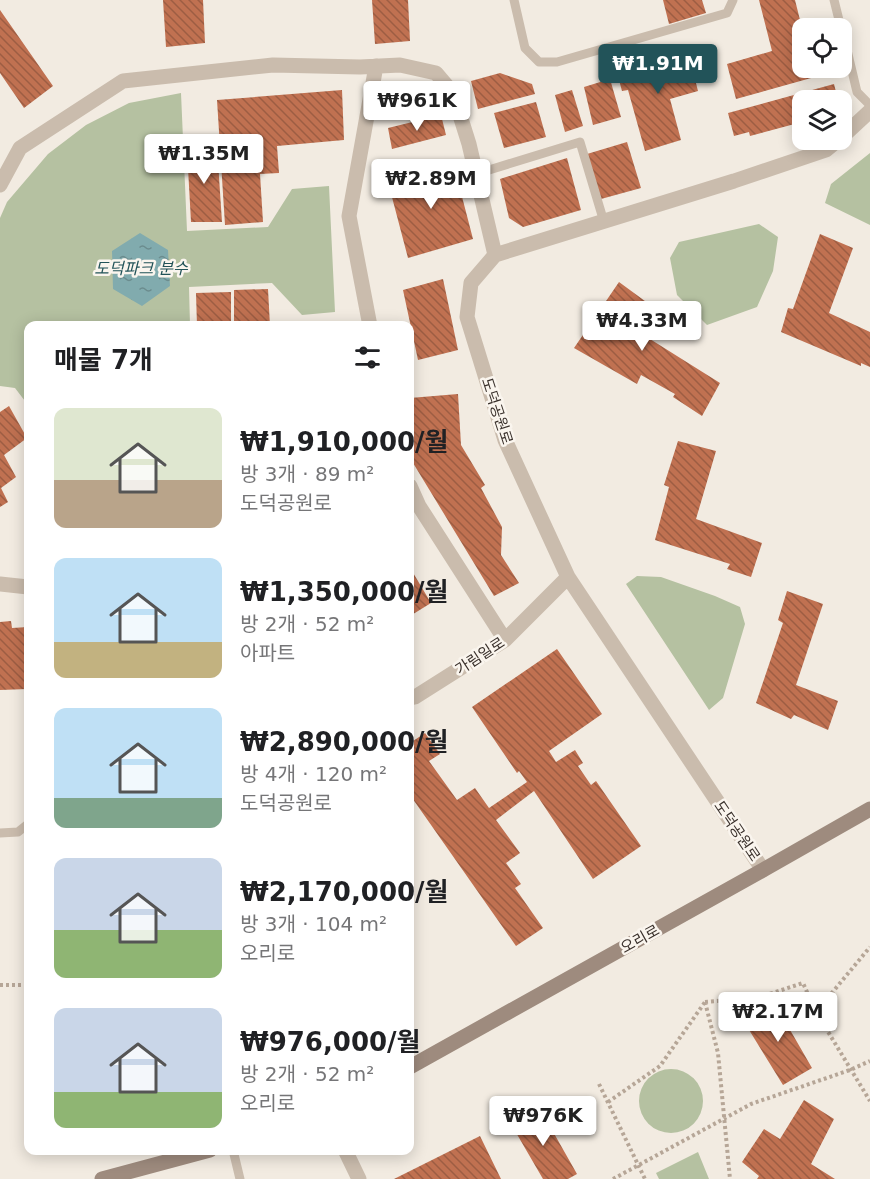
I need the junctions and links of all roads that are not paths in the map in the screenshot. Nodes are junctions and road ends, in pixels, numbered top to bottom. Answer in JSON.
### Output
{"nodes":[{"id":1,"x":514,"y":0,"type":"edge"},
{"id":2,"x":733,"y":0,"type":"edge"},
{"id":3,"x":834,"y":0,"type":"edge"},
{"id":4,"x":839,"y":18,"type":"edge"},
{"id":5,"x":376,"y":66,"type":"junction"},
{"id":6,"x":852,"y":71,"type":"edge"},
{"id":7,"x":870,"y":105,"type":"edge"},
{"id":8,"x":870,"y":111,"type":"edge"},
{"id":9,"x":852,"y":127,"type":"edge"},
{"id":10,"x":826,"y":150,"type":"edge"},
{"id":11,"x":476,"y":174,"type":"junction"},
{"id":12,"x":0,"y":185,"type":"edge"},
{"id":13,"x":604,"y":222,"type":"junction"},
{"id":14,"x":495,"y":255,"type":"junction"},
{"id":15,"x":369,"y":321,"type":"edge"},
{"id":16,"x":414,"y":509,"type":"edge"},
{"id":17,"x":568,"y":578,"type":"junction"},
{"id":18,"x":0,"y":584,"type":"edge"},
{"id":19,"x":24,"y":587,"type":"edge"},
{"id":20,"x":506,"y":640,"type":"junction"},
{"id":21,"x":414,"y":697,"type":"edge"},
{"id":22,"x":870,"y":808,"type":"edge"},
{"id":23,"x":24,"y":827,"type":"edge"},
{"id":24,"x":0,"y":833,"type":"edge"},
{"id":25,"x":763,"y":870,"type":"junction"},
{"id":26,"x":414,"y":1066,"type":"edge"},
{"id":27,"x":191,"y":1155,"type":"edge"},
{"id":28,"x":234,"y":1155,"type":"edge"},
{"id":29,"x":347,"y":1155,"type":"edge"},
{"id":30,"x":102,"y":1179,"type":"edge"},
{"id":31,"x":240,"y":1179,"type":"edge"},
{"id":32,"x":359,"y":1179,"type":"edge"}],
"edges":[{"from":1,"to":2,"type":"lane"},
{"from":3,"to":4,"type":"lane"},
{"from":5,"to":11,"type":"street"},
{"from":5,"to":12,"type":"street"},
{"from":5,"to":15,"type":"street"},
{"from":6,"to":7,"type":"lane"},
{"from":8,"to":9,"type":"street"},
{"from":10,"to":13,"type":"street"},
{"from":11,"to":13,"type":"lane"},
{"from":11,"to":14,"type":"street"},
{"from":13,"to":14,"type":"street"},
{"from":14,"to":17,"type":"street","name":"도덕공원로"},
{"from":16,"to":20,"type":"street"},
{"from":17,"to":20,"type":"street","name":"가림일로"},
{"from":17,"to":25,"type":"street","name":"도덕공원로"},
{"from":18,"to":19,"type":"street"},
{"from":20,"to":21,"type":"street","name":"가림일로"},
{"from":22,"to":25,"type":"main road","name":"오리로"},
{"from":23,"to":24,"type":"lane"},
{"from":25,"to":26,"type":"main road","name":"오리로"},
{"from":27,"to":30,"type":"main road"},
{"from":28,"to":31,"type":"lane"},
{"from":29,"to":32,"type":"street"}]}
